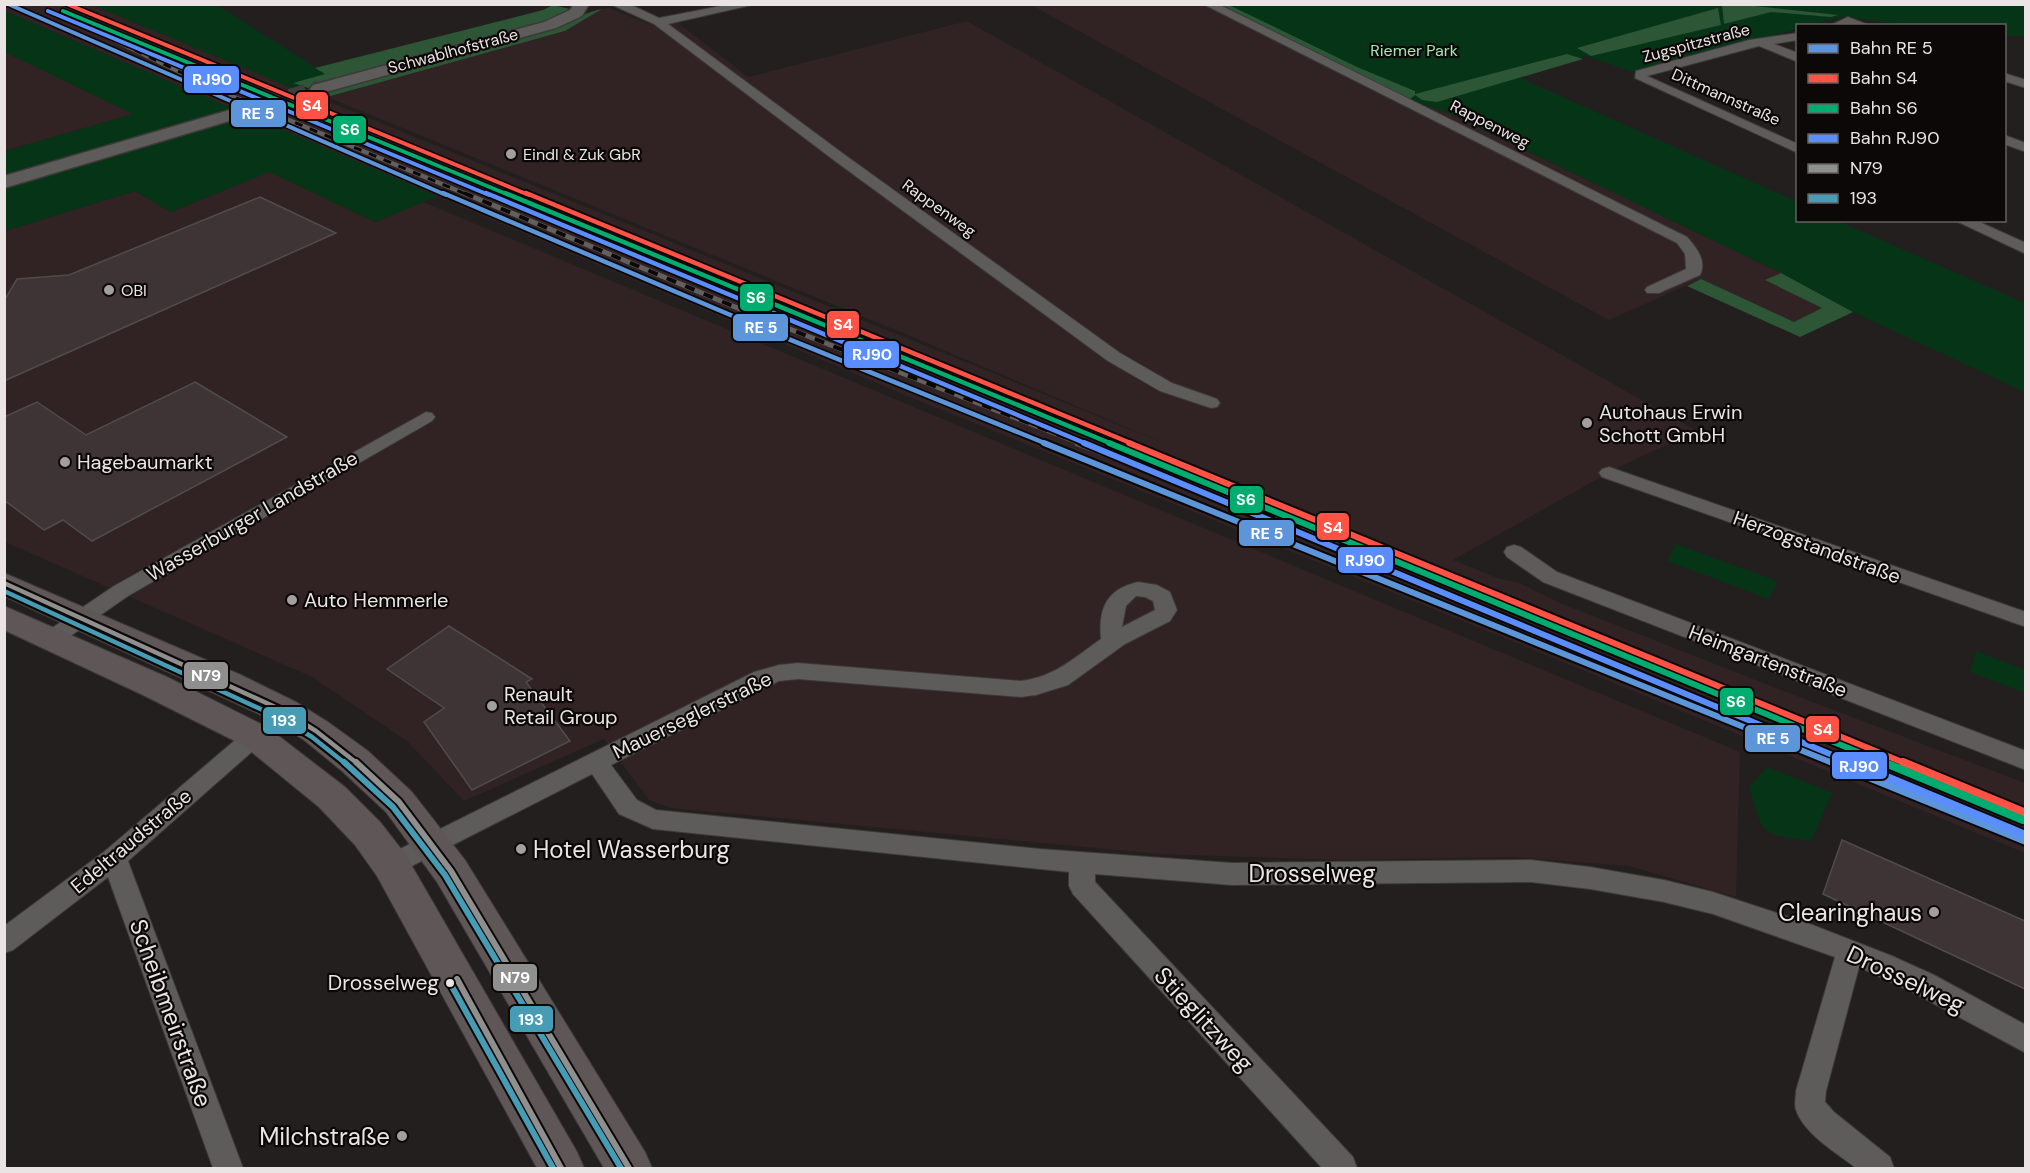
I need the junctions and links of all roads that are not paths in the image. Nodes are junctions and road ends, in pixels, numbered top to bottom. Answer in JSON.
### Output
{"nodes":[{"id":1,"x":582,"y":4,"type":"edge"},
{"id":2,"x":615,"y":4,"type":"edge"},
{"id":3,"x":751,"y":4,"type":"edge"},
{"id":4,"x":1208,"y":4,"type":"edge"},
{"id":5,"x":658,"y":22,"type":"junction"},
{"id":6,"x":1840,"y":24,"type":"edge"},
{"id":7,"x":1856,"y":24,"type":"edge"},
{"id":8,"x":1796,"y":36,"type":"edge"},
{"id":9,"x":1761,"y":43,"type":"junction"},
{"id":10,"x":1796,"y":58,"type":"edge"},
{"id":11,"x":1641,"y":78,"type":"joint"},
{"id":12,"x":2006,"y":78,"type":"edge"},
{"id":13,"x":2025,"y":84,"type":"edge"},
{"id":14,"x":319,"y":89,"type":"tunnel mouth"},
{"id":15,"x":240,"y":112,"type":"tunnel mouth"},
{"id":16,"x":2006,"y":140,"type":"edge"},
{"id":17,"x":2025,"y":148,"type":"edge"},
{"id":18,"x":1796,"y":149,"type":"edge"},
{"id":19,"x":4,"y":182,"type":"edge"},
{"id":20,"x":1965,"y":222,"type":"edge"},
{"id":21,"x":2025,"y":249,"type":"edge"},
{"id":22,"x":1653,"y":290,"type":"dead end"},
{"id":23,"x":1211,"y":403,"type":"dead end"},
{"id":24,"x":426,"y":417,"type":"dead end"},
{"id":25,"x":1609,"y":473,"type":"dead end"},
{"id":26,"x":1514,"y":552,"type":"dead end"},
{"id":27,"x":4,"y":584,"type":"edge"},
{"id":28,"x":4,"y":617,"type":"edge"},
{"id":29,"x":80,"y":618,"type":"junction"},
{"id":30,"x":2025,"y":620,"type":"edge"},
{"id":31,"x":51,"y":639,"type":"junction"},
{"id":32,"x":1112,"y":642,"type":"dead end"},
{"id":33,"x":255,"y":736,"type":"junction"},
{"id":34,"x":596,"y":761,"type":"junction"},
{"id":35,"x":2025,"y":761,"type":"edge"},
{"id":36,"x":433,"y":844,"type":"junction"},
{"id":37,"x":114,"y":858,"type":"junction"},
{"id":38,"x":1082,"y":863,"type":"junction"},
{"id":39,"x":391,"y":865,"type":"junction"},
{"id":40,"x":4,"y":942,"type":"edge"},
{"id":41,"x":1850,"y":951,"type":"junction"},
{"id":42,"x":2025,"y":1040,"type":"edge"},
{"id":43,"x":228,"y":1168,"type":"edge"},
{"id":44,"x":561,"y":1168,"type":"edge"},
{"id":45,"x":629,"y":1168,"type":"edge"},
{"id":46,"x":1342,"y":1168,"type":"edge"},
{"id":47,"x":1879,"y":1168,"type":"edge"}],
"edges":[{"from":1,"to":14,"type":"street","name":"Schwablhofstraße"},
{"from":2,"to":5,"type":"street","name":"Rappenweg"},
{"from":3,"to":5,"type":"street"},
{"from":4,"to":22,"type":"street","name":"Rappenweg"},
{"from":5,"to":23,"type":"street","name":"Rappenweg"},
{"from":6,"to":7,"type":"street"},
{"from":8,"to":9,"type":"street"},
{"from":9,"to":10,"type":"street","name":"Zugspitzstraße"},
{"from":9,"to":11,"type":"street","name":"Zugspitzstraße"},
{"from":11,"to":18,"type":"street","name":"Dittmannstraße"},
{"from":12,"to":13,"type":"street"},
{"from":15,"to":19,"type":"street"},
{"from":16,"to":17,"type":"street"},
{"from":20,"to":21,"type":"street"},
{"from":24,"to":29,"type":"street","name":"Wasserburger Landstraße"},
{"from":25,"to":30,"type":"street","name":"Herzogstandstraße"},
{"from":26,"to":35,"type":"street","name":"Heimgartenstraße"},
{"from":27,"to":29,"type":"main road"},
{"from":28,"to":31,"type":"main road"},
{"from":29,"to":31,"type":"street","name":"Wasserburger Landstraße"},
{"from":29,"to":36,"type":"main road"},
{"from":31,"to":33,"type":"main road"},
{"from":32,"to":34,"type":"street","name":"Mauerseglerstraße"},
{"from":33,"to":37,"type":"street","name":"Edeltraudstraße"},
{"from":33,"to":39,"type":"main road"},
{"from":34,"to":36,"type":"street","name":"Mauerseglerstraße"},
{"from":34,"to":38,"type":"street","name":"Drosselweg"},
{"from":36,"to":39,"type":"street","name":"Mauerseglerstraße"},
{"from":36,"to":45,"type":"main road"},
{"from":37,"to":40,"type":"street","name":"Edeltraudstraße"},
{"from":37,"to":43,"type":"street","name":"Scheibmeirstraße"},
{"from":38,"to":41,"type":"street","name":"Drosselweg"},
{"from":38,"to":46,"type":"street","name":"Stieglitzweg"},
{"from":39,"to":44,"type":"main road"},
{"from":41,"to":42,"type":"street","name":"Drosselweg"},
{"from":41,"to":47,"type":"street"}]}
